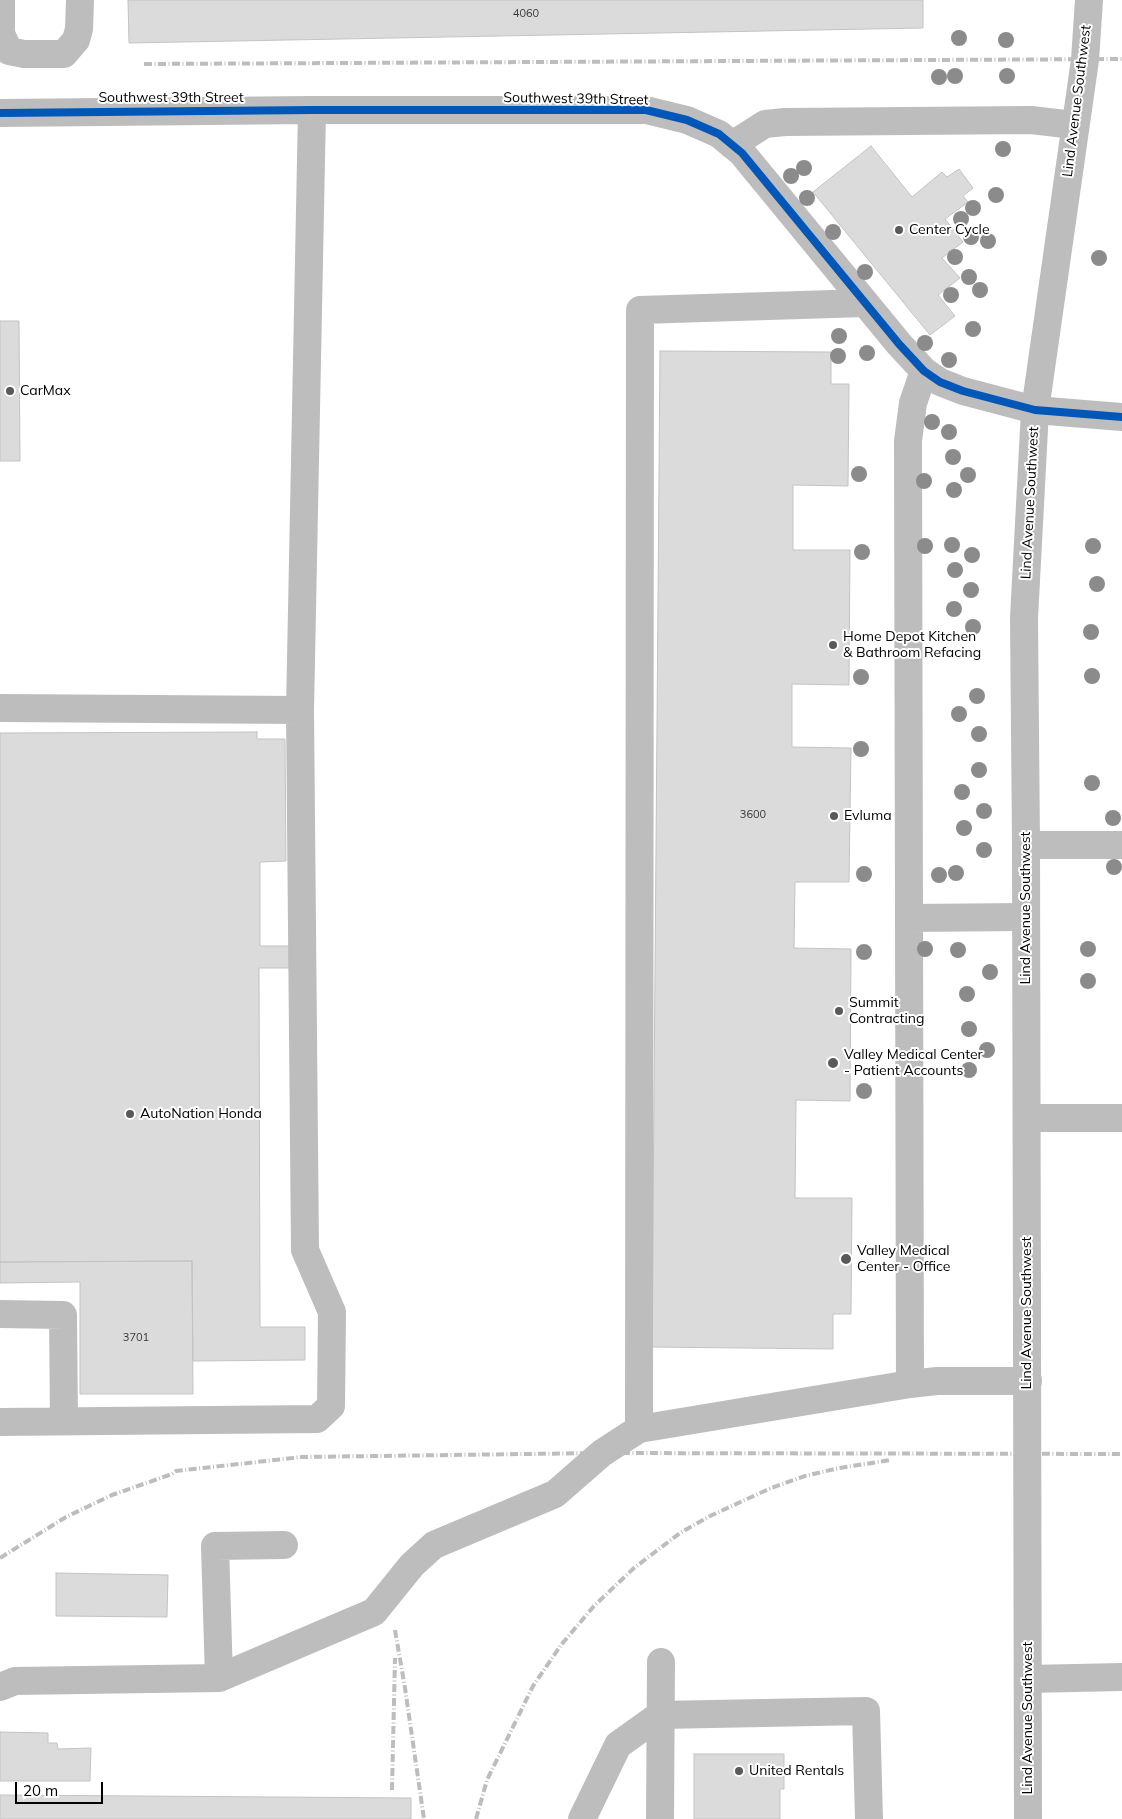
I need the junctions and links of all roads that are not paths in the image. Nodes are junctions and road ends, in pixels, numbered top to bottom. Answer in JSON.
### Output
{"nodes":[{"id":1,"x":1,"y":0,"type":"edge"},
{"id":2,"x":80,"y":0,"type":"edge"},
{"id":3,"x":1089,"y":0,"type":"edge"},
{"id":4,"x":312,"y":110,"type":"junction"},
{"id":5,"x":0,"y":112,"type":"edge"},
{"id":6,"x":1074,"y":125,"type":"junction"},
{"id":7,"x":732,"y":145,"type":"junction"},
{"id":8,"x":865,"y":303,"type":"junction"},
{"id":9,"x":924,"y":371,"type":"junction"},
{"id":10,"x":1035,"y":410,"type":"junction"},
{"id":11,"x":1122,"y":417,"type":"edge"},
{"id":12,"x":0,"y":708,"type":"edge"},
{"id":13,"x":300,"y":710,"type":"junction"},
{"id":14,"x":1026,"y":845,"type":"junction"},
{"id":15,"x":1122,"y":845,"type":"edge"},
{"id":16,"x":1026,"y":917,"type":"junction"},
{"id":17,"x":909,"y":918,"type":"junction"},
{"id":18,"x":1027,"y":1118,"type":"junction"},
{"id":19,"x":1122,"y":1118,"type":"edge"},
{"id":20,"x":0,"y":1314,"type":"edge"},
{"id":21,"x":1028,"y":1381,"type":"junction"},
{"id":22,"x":910,"y":1384,"type":"junction"},
{"id":23,"x":64,"y":1421,"type":"junction"},
{"id":24,"x":0,"y":1422,"type":"edge"},
{"id":25,"x":639,"y":1429,"type":"junction"},
{"id":26,"x":284,"y":1545,"type":"dead end"},
{"id":27,"x":661,"y":1662,"type":"dead end"},
{"id":28,"x":1122,"y":1677,"type":"edge"},
{"id":29,"x":219,"y":1678,"type":"junction"},
{"id":30,"x":1028,"y":1679,"type":"junction"},
{"id":31,"x":0,"y":1687,"type":"edge"},
{"id":32,"x":660,"y":1715,"type":"junction"},
{"id":33,"x":582,"y":1819,"type":"edge"},
{"id":34,"x":660,"y":1819,"type":"edge"},
{"id":35,"x":869,"y":1819,"type":"edge"},
{"id":36,"x":1028,"y":1819,"type":"edge"}],
"edges":[{"from":1,"to":2,"type":"main road"},
{"from":3,"to":6,"type":"main road","name":"Lind Avenue Southwest"},
{"from":4,"to":5,"type":"main road","name":"Southwest 39th Street"},
{"from":4,"to":7,"type":"main road","name":"Southwest 39th Street"},
{"from":4,"to":13,"type":"main road"},
{"from":6,"to":7,"type":"main road"},
{"from":6,"to":10,"type":"main road","name":"Lind Avenue Southwest"},
{"from":7,"to":8,"type":"main road","name":"Southwest 39th Street"},
{"from":8,"to":9,"type":"main road","name":"Southwest 39th Street"},
{"from":8,"to":25,"type":"main road"},
{"from":9,"to":10,"type":"main road","name":"Southwest 39th Street"},
{"from":9,"to":17,"type":"main road"},
{"from":10,"to":11,"type":"main road","name":"Southwest 39th Street"},
{"from":10,"to":14,"type":"main road","name":"Lind Avenue Southwest"},
{"from":12,"to":13,"type":"main road"},
{"from":13,"to":23,"type":"main road"},
{"from":14,"to":15,"type":"main road"},
{"from":14,"to":16,"type":"main road","name":"Lind Avenue Southwest"},
{"from":16,"to":17,"type":"main road"},
{"from":16,"to":18,"type":"main road","name":"Lind Avenue Southwest"},
{"from":17,"to":22,"type":"main road"},
{"from":18,"to":19,"type":"main road"},
{"from":18,"to":21,"type":"main road","name":"Lind Avenue Southwest"},
{"from":20,"to":23,"type":"main road"},
{"from":21,"to":22,"type":"main road"},
{"from":21,"to":30,"type":"main road","name":"Lind Avenue Southwest"},
{"from":22,"to":25,"type":"main road"},
{"from":23,"to":24,"type":"main road"},
{"from":25,"to":29,"type":"main road"},
{"from":26,"to":29,"type":"main road"},
{"from":27,"to":32,"type":"main road"},
{"from":28,"to":30,"type":"main road"},
{"from":29,"to":31,"type":"main road"},
{"from":30,"to":36,"type":"main road","name":"Lind Avenue Southwest"},
{"from":32,"to":33,"type":"main road"},
{"from":32,"to":34,"type":"main road"},
{"from":32,"to":35,"type":"main road"}]}
